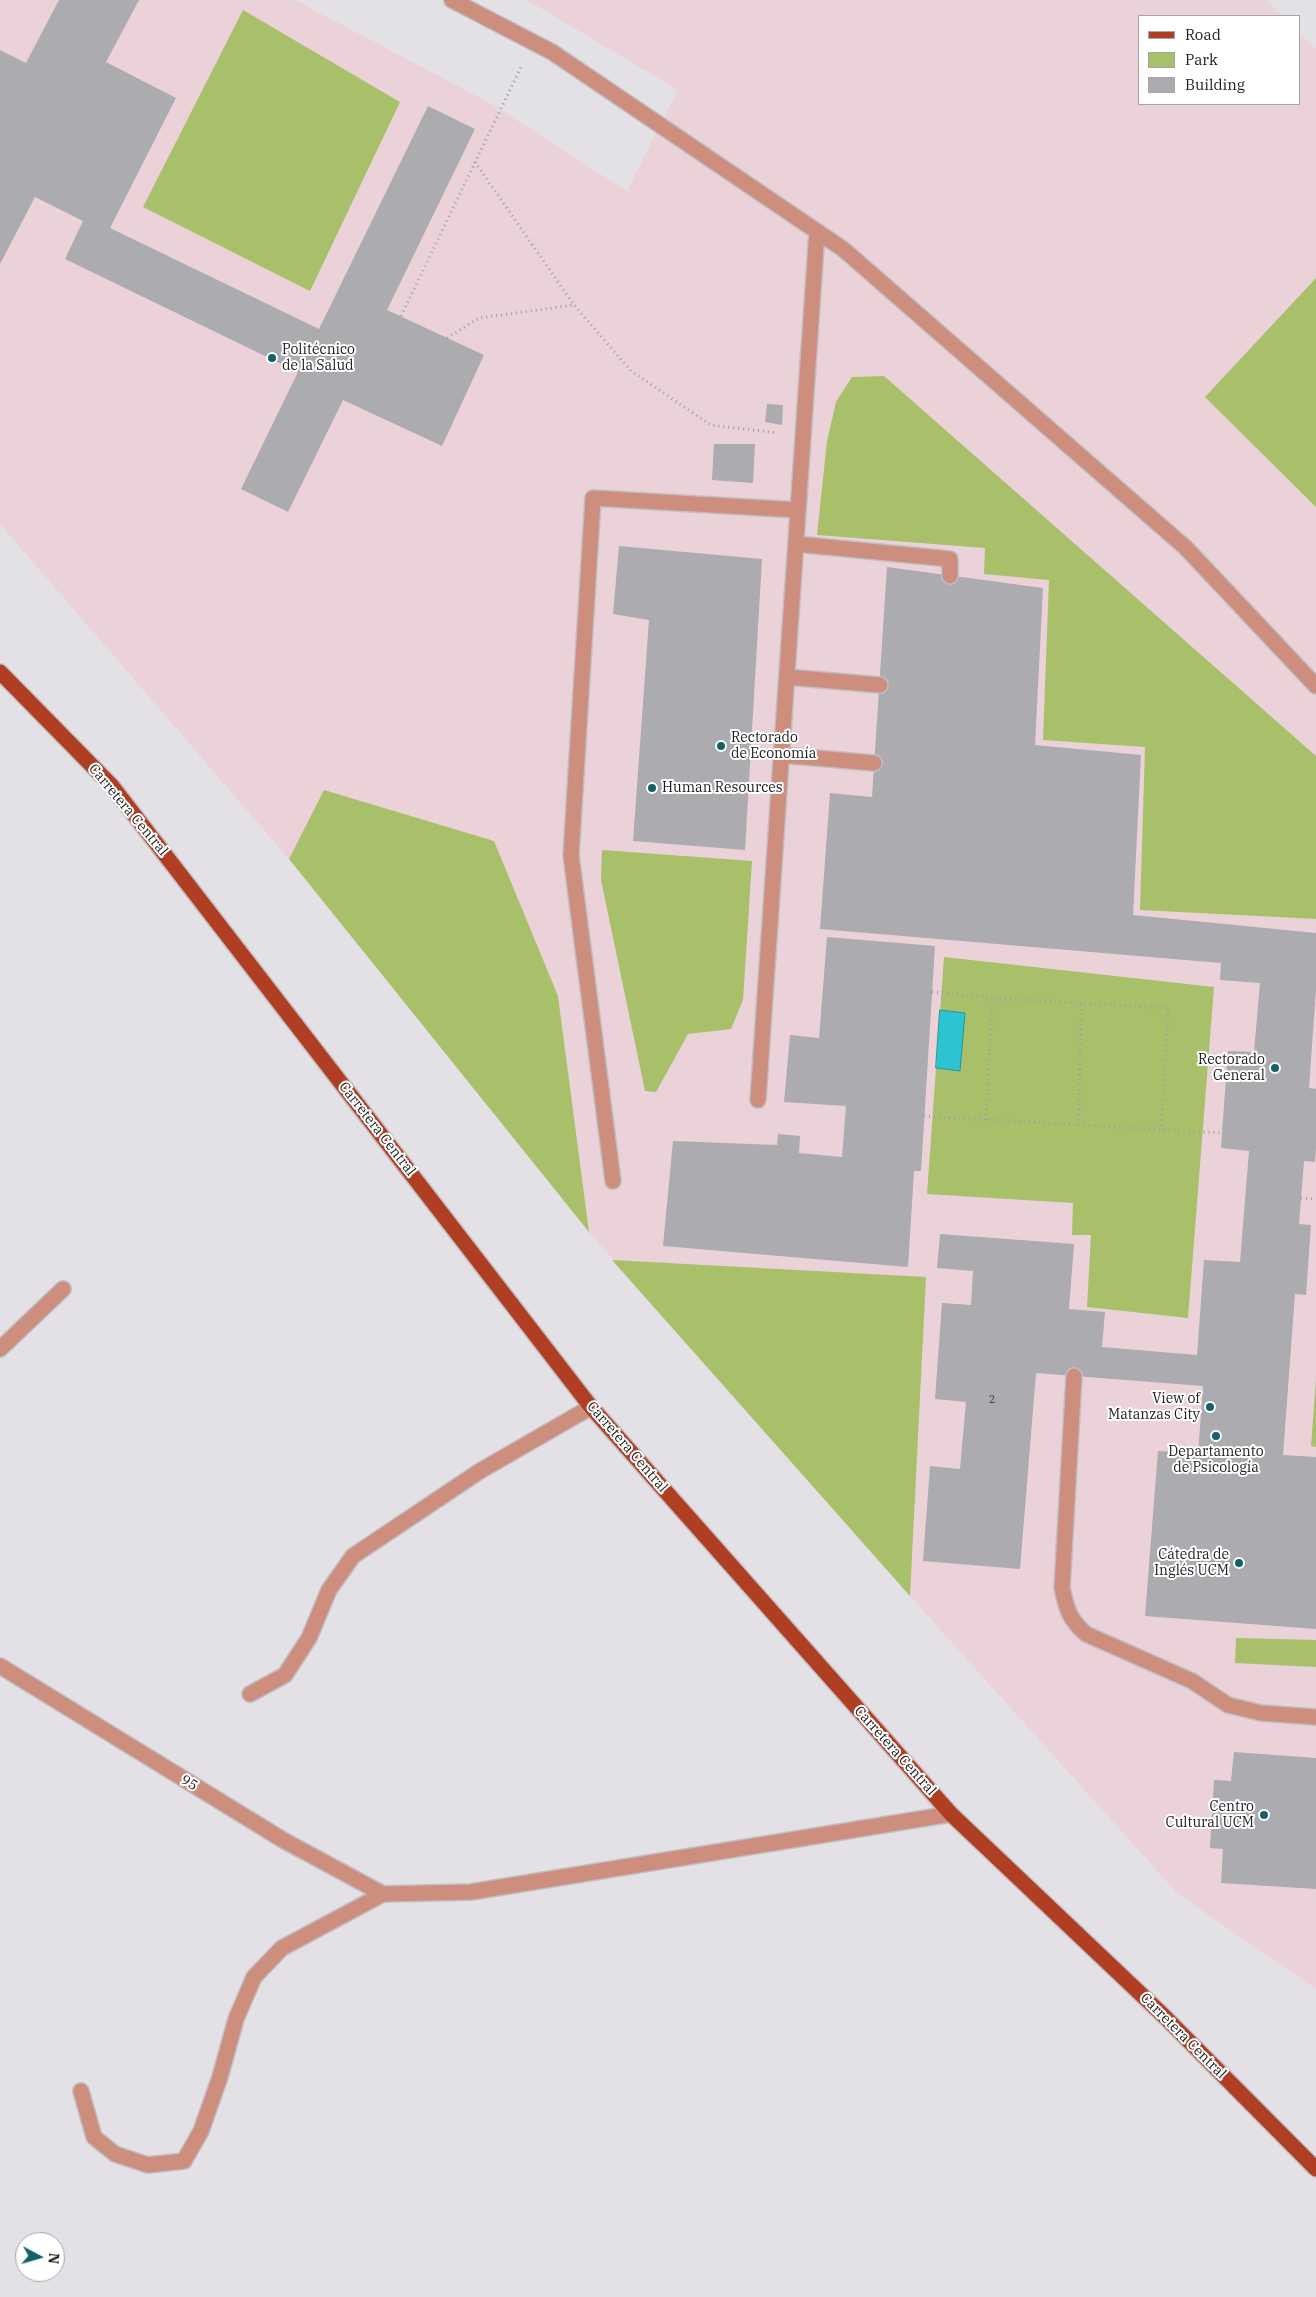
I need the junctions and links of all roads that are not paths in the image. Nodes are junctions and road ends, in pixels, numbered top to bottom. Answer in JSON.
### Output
{"nodes":[{"id":1,"x":452,"y":0,"type":"edge"},
{"id":2,"x":817,"y":231,"type":"junction"},
{"id":3,"x":798,"y":510,"type":"junction"},
{"id":4,"x":796,"y":544,"type":"junction"},
{"id":5,"x":950,"y":576,"type":"dead end"},
{"id":6,"x":0,"y":672,"type":"edge"},
{"id":7,"x":787,"y":677,"type":"junction"},
{"id":8,"x":880,"y":685,"type":"dead end"},
{"id":9,"x":1316,"y":686,"type":"edge"},
{"id":10,"x":781,"y":755,"type":"junction"},
{"id":11,"x":874,"y":763,"type":"dead end"},
{"id":12,"x":758,"y":1100,"type":"dead end"},
{"id":13,"x":614,"y":1181,"type":"dead end"},
{"id":14,"x":63,"y":1289,"type":"dead end"},
{"id":15,"x":0,"y":1348,"type":"edge"},
{"id":16,"x":1074,"y":1376,"type":"dead end"},
{"id":17,"x":591,"y":1407,"type":"junction"},
{"id":18,"x":0,"y":1666,"type":"edge"},
{"id":19,"x":250,"y":1694,"type":"dead end"},
{"id":20,"x":1316,"y":1717,"type":"edge"},
{"id":21,"x":951,"y":1814,"type":"junction"},
{"id":22,"x":383,"y":1894,"type":"junction"},
{"id":23,"x":81,"y":2091,"type":"dead end"},
{"id":24,"x":1316,"y":2169,"type":"edge"}],
"edges":[{"from":1,"to":2,"type":"street"},
{"from":2,"to":3,"type":"street"},
{"from":2,"to":9,"type":"street"},
{"from":3,"to":4,"type":"street"},
{"from":3,"to":13,"type":"street"},
{"from":4,"to":5,"type":"street"},
{"from":4,"to":7,"type":"street"},
{"from":6,"to":17,"type":"main road","name":"Carretera Central"},
{"from":7,"to":8,"type":"street"},
{"from":7,"to":10,"type":"street"},
{"from":10,"to":11,"type":"street"},
{"from":10,"to":12,"type":"street"},
{"from":14,"to":15,"type":"street"},
{"from":16,"to":20,"type":"street"},
{"from":17,"to":19,"type":"street"},
{"from":17,"to":21,"type":"main road","name":"Carretera Central"},
{"from":18,"to":22,"type":"street","name":"95"},
{"from":21,"to":22,"type":"street"},
{"from":21,"to":24,"type":"main road","name":"Carretera Central"},
{"from":22,"to":23,"type":"street"}]}
